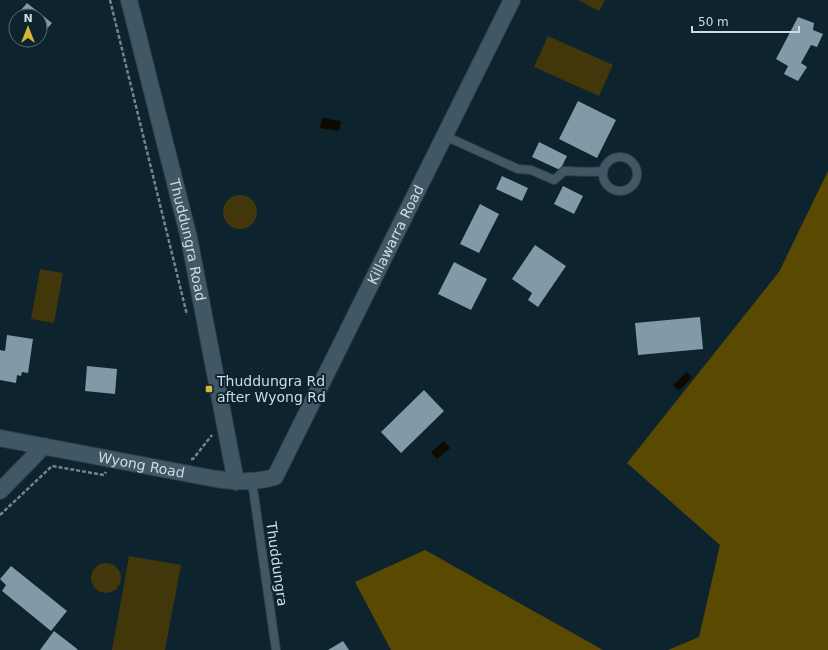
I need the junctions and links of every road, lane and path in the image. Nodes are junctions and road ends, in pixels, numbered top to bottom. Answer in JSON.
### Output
{"nodes":[{"id":1,"x":110,"y":0,"type":"edge"},
{"id":2,"x":129,"y":0,"type":"edge"},
{"id":3,"x":512,"y":0,"type":"edge"},
{"id":4,"x":445,"y":136,"type":"junction"},
{"id":5,"x":603,"y":171,"type":"junction"},
{"id":6,"x":188,"y":320,"type":"dead end"},
{"id":7,"x":214,"y":432,"type":"dead end"},
{"id":8,"x":0,"y":438,"type":"edge"},
{"id":9,"x":44,"y":446,"type":"junction"},
{"id":10,"x":186,"y":458,"type":"dead end"},
{"id":11,"x":113,"y":460,"type":"junction"},
{"id":12,"x":279,"y":470,"type":"joint"},
{"id":13,"x":244,"y":482,"type":"junction"},
{"id":14,"x":0,"y":491,"type":"edge"},
{"id":15,"x":0,"y":515,"type":"edge"},
{"id":16,"x":276,"y":650,"type":"edge"}],
"edges":[{"from":1,"to":6,"type":"path"},
{"from":2,"to":13,"type":"street","name":"Thuddungra Road"},
{"from":3,"to":4,"type":"street","name":"Killawarra Road"},
{"from":4,"to":5,"type":"lane"},
{"from":4,"to":12,"type":"street","name":"Killawarra Road"},
{"from":5,"to":5,"type":"lane"},
{"from":7,"to":10,"type":"path"},
{"from":8,"to":9,"type":"street","name":"Wyong Road"},
{"from":9,"to":11,"type":"street","name":"Wyong Road"},
{"from":9,"to":14,"type":"street"},
{"from":11,"to":13,"type":"street","name":"Wyong Road"},
{"from":11,"to":15,"type":"path"},
{"from":12,"to":13,"type":"street","name":"Wyong Road"},
{"from":13,"to":16,"type":"lane","name":"Thuddungra"}]}
